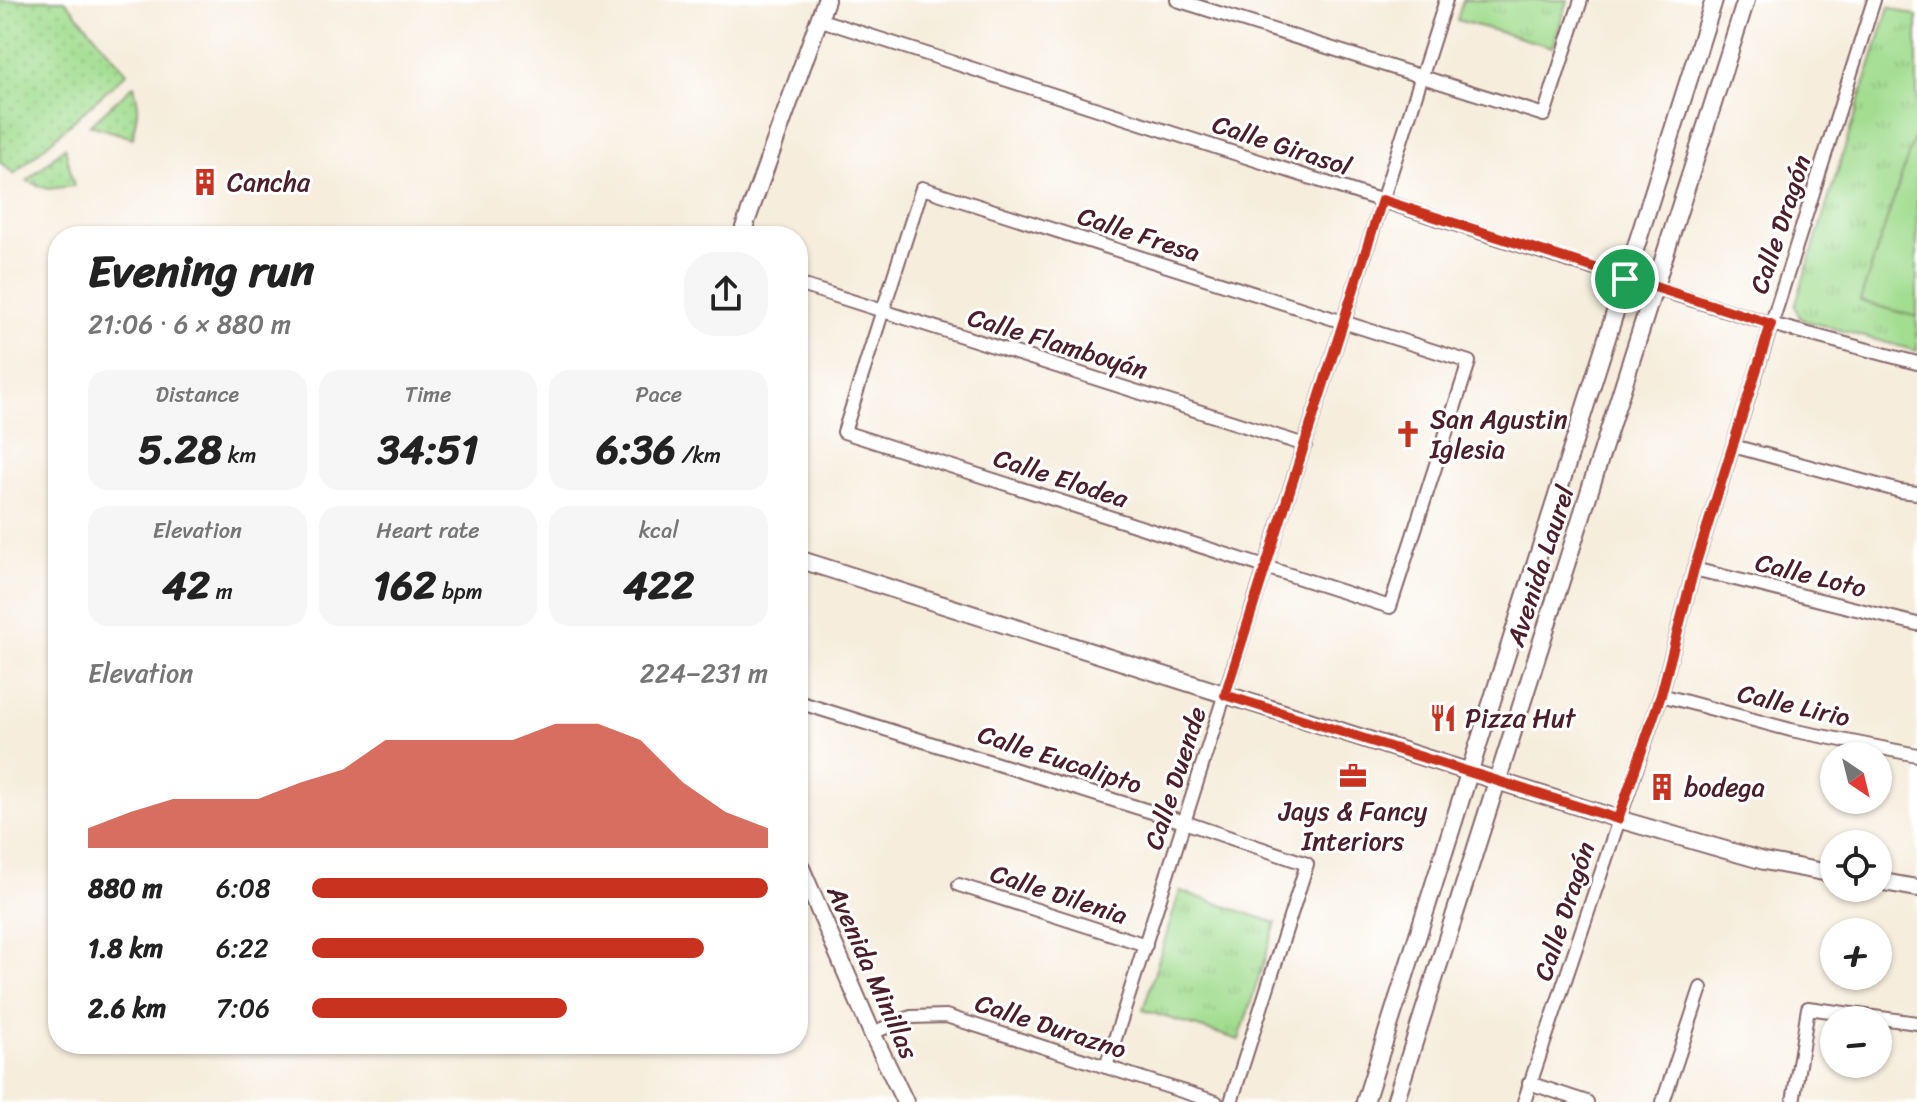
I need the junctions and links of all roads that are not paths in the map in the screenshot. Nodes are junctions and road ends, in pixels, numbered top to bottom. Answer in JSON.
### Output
{"nodes":[{"id":1,"x":826,"y":0,"type":"edge"},
{"id":2,"x":1177,"y":0,"type":"edge"},
{"id":3,"x":1446,"y":0,"type":"edge"},
{"id":4,"x":1581,"y":0,"type":"edge"},
{"id":5,"x":1714,"y":0,"type":"edge"},
{"id":6,"x":1746,"y":0,"type":"edge"},
{"id":7,"x":1874,"y":0,"type":"edge"},
{"id":8,"x":818,"y":19,"type":"junction"},
{"id":9,"x":1421,"y":77,"type":"junction"},
{"id":10,"x":1382,"y":200,"type":"junction"},
{"id":11,"x":745,"y":226,"type":"edge"},
{"id":12,"x":1625,"y":279,"type":"junction"},
{"id":13,"x":808,"y":287,"type":"edge"},
{"id":14,"x":1654,"y":287,"type":"junction"},
{"id":15,"x":882,"y":311,"type":"junction"},
{"id":16,"x":1343,"y":322,"type":"junction"},
{"id":17,"x":1771,"y":324,"type":"junction"},
{"id":18,"x":1917,"y":363,"type":"edge"},
{"id":19,"x":1305,"y":445,"type":"junction"},
{"id":20,"x":1733,"y":446,"type":"junction"},
{"id":21,"x":1917,"y":493,"type":"edge"},
{"id":22,"x":808,"y":562,"type":"edge"},
{"id":23,"x":1266,"y":566,"type":"junction"},
{"id":24,"x":1694,"y":569,"type":"junction"},
{"id":25,"x":1917,"y":624,"type":"edge"},
{"id":26,"x":1225,"y":695,"type":"junction"},
{"id":27,"x":1661,"y":695,"type":"junction"},
{"id":28,"x":808,"y":705,"type":"edge"},
{"id":29,"x":1917,"y":755,"type":"edge"},
{"id":30,"x":1468,"y":772,"type":"junction"},
{"id":31,"x":1497,"y":779,"type":"junction"},
{"id":32,"x":1618,"y":819,"type":"junction"},
{"id":33,"x":1184,"y":822,"type":"junction"},
{"id":34,"x":1820,"y":871,"type":"edge"},
{"id":35,"x":808,"y":884,"type":"edge"},
{"id":36,"x":1892,"y":884,"type":"edge"},
{"id":37,"x":959,"y":885,"type":"dead end"},
{"id":38,"x":1917,"y":888,"type":"edge"},
{"id":39,"x":1146,"y":945,"type":"junction"},
{"id":40,"x":1701,"y":988,"type":"dead end"},
{"id":41,"x":1917,"y":1023,"type":"edge"},
{"id":42,"x":872,"y":1033,"type":"junction"},
{"id":43,"x":1106,"y":1067,"type":"junction"},
{"id":44,"x":1529,"y":1083,"type":"junction"},
{"id":45,"x":905,"y":1102,"type":"edge"},
{"id":46,"x":1216,"y":1102,"type":"edge"},
{"id":47,"x":1231,"y":1102,"type":"edge"},
{"id":48,"x":1365,"y":1102,"type":"edge"},
{"id":49,"x":1395,"y":1102,"type":"edge"},
{"id":50,"x":1524,"y":1102,"type":"edge"},
{"id":51,"x":1587,"y":1102,"type":"edge"},
{"id":52,"x":1663,"y":1102,"type":"edge"},
{"id":53,"x":1793,"y":1102,"type":"edge"}],
"edges":[{"from":1,"to":8,"type":"street"},
{"from":2,"to":9,"type":"street"},
{"from":3,"to":9,"type":"street","name":"Calle Duende"},
{"from":4,"to":9,"type":"street"},
{"from":5,"to":12,"type":"street","name":"Avenida Laurel"},
{"from":6,"to":14,"type":"street","name":"Avenida Laurel"},
{"from":7,"to":17,"type":"street","name":"Calle Dragón"},
{"from":8,"to":10,"type":"street","name":"Calle Girasol"},
{"from":8,"to":11,"type":"street"},
{"from":9,"to":10,"type":"street","name":"Calle Duende"},
{"from":10,"to":12,"type":"street","name":"Calle Girasol"},
{"from":10,"to":16,"type":"street","name":"Calle Duende"},
{"from":12,"to":14,"type":"street","name":"Calle Girasol"},
{"from":12,"to":30,"type":"street","name":"Avenida Laurel"},
{"from":13,"to":15,"type":"street","name":"Calle Flamboyán"},
{"from":14,"to":17,"type":"street","name":"Calle Girasol"},
{"from":14,"to":31,"type":"street","name":"Avenida Laurel"},
{"from":15,"to":16,"type":"street","name":"Calle Fresa"},
{"from":15,"to":19,"type":"street","name":"Calle Flamboyán"},
{"from":15,"to":23,"type":"street","name":"Calle Elodea"},
{"from":16,"to":19,"type":"street","name":"Calle Duende"},
{"from":16,"to":23,"type":"street","name":"Calle Fresa"},
{"from":17,"to":18,"type":"street","name":"Calle Girasol"},
{"from":17,"to":20,"type":"street","name":"Calle Dragón"},
{"from":19,"to":23,"type":"street","name":"Calle Duende"},
{"from":20,"to":21,"type":"street"},
{"from":20,"to":24,"type":"street","name":"Calle Dragón"},
{"from":22,"to":26,"type":"street"},
{"from":23,"to":26,"type":"street","name":"Calle Duende"},
{"from":24,"to":25,"type":"street","name":"Calle Loto"},
{"from":24,"to":27,"type":"street","name":"Calle Dragón"},
{"from":26,"to":30,"type":"street"},
{"from":26,"to":33,"type":"street","name":"Calle Duende"},
{"from":27,"to":29,"type":"street","name":"Calle Lirio"},
{"from":27,"to":32,"type":"street","name":"Calle Dragón"},
{"from":28,"to":33,"type":"street","name":"Calle Eucalipto"},
{"from":30,"to":31,"type":"street"},
{"from":30,"to":48,"type":"street","name":"Avenida Laurel"},
{"from":31,"to":32,"type":"street"},
{"from":31,"to":49,"type":"street","name":"Avenida Laurel"},
{"from":32,"to":34,"type":"street"},
{"from":32,"to":44,"type":"street","name":"Calle Dragón"},
{"from":33,"to":39,"type":"street","name":"Calle Duende"},
{"from":33,"to":47,"type":"street","name":"Calle Eucalipto"},
{"from":35,"to":42,"type":"street","name":"Avenida Minillas"},
{"from":36,"to":38,"type":"street"},
{"from":37,"to":39,"type":"street","name":"Calle Dilenia"},
{"from":39,"to":43,"type":"street","name":"Calle Duende"},
{"from":40,"to":52,"type":"street"},
{"from":41,"to":53,"type":"street"},
{"from":42,"to":43,"type":"street","name":"Calle Durazno"},
{"from":42,"to":45,"type":"street","name":"Avenida Minillas"},
{"from":43,"to":46,"type":"street","name":"Calle Durazno"},
{"from":44,"to":50,"type":"street","name":"Calle Dragón"},
{"from":44,"to":51,"type":"street"}]}
